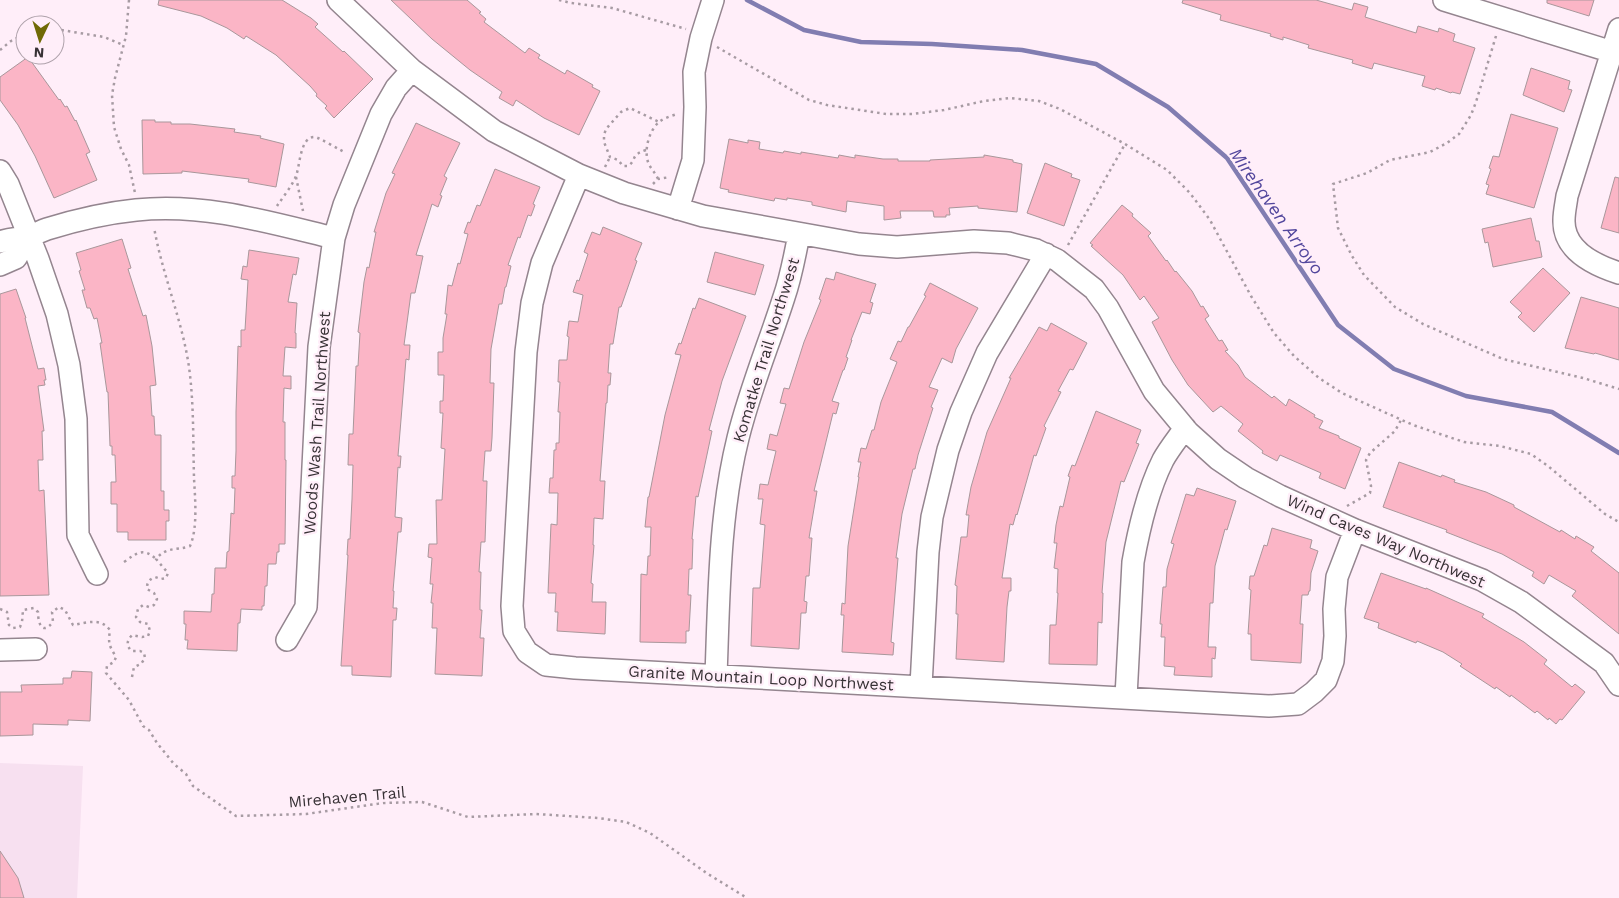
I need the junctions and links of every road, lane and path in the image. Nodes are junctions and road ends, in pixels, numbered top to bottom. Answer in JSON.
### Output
{"nodes":[{"id":1,"x":129,"y":0,"type":"edge"},
{"id":2,"x":338,"y":0,"type":"edge"},
{"id":3,"x":559,"y":0,"type":"edge"},
{"id":4,"x":713,"y":0,"type":"edge"},
{"id":5,"x":1444,"y":0,"type":"edge"},
{"id":6,"x":1619,"y":29,"type":"edge"},
{"id":7,"x":688,"y":30,"type":"dead end"},
{"id":8,"x":65,"y":31,"type":"edge"},
{"id":9,"x":1496,"y":36,"type":"dead end"},
{"id":10,"x":15,"y":39,"type":"edge"},
{"id":11,"x":123,"y":45,"type":"junction"},
{"id":12,"x":716,"y":46,"type":"dead end"},
{"id":13,"x":0,"y":50,"type":"edge"},
{"id":14,"x":1616,"y":53,"type":"edge"},
{"id":15,"x":412,"y":70,"type":"junction"},
{"id":16,"x":678,"y":113,"type":"dead end"},
{"id":17,"x":658,"y":122,"type":"junction"},
{"id":18,"x":1125,"y":144,"type":"junction"},
{"id":19,"x":646,"y":150,"type":"junction"},
{"id":20,"x":348,"y":153,"type":"dead end"},
{"id":21,"x":610,"y":157,"type":"junction"},
{"id":22,"x":604,"y":168,"type":"dead end"},
{"id":23,"x":0,"y":171,"type":"edge"},
{"id":24,"x":579,"y":175,"type":"junction"},
{"id":25,"x":296,"y":177,"type":"junction"},
{"id":26,"x":670,"y":177,"type":"dead end"},
{"id":27,"x":658,"y":179,"type":"junction"},
{"id":28,"x":651,"y":187,"type":"dead end"},
{"id":29,"x":135,"y":195,"type":"dead end"},
{"id":30,"x":276,"y":207,"type":"dead end"},
{"id":31,"x":678,"y":209,"type":"junction"},
{"id":32,"x":304,"y":215,"type":"dead end"},
{"id":33,"x":154,"y":223,"type":"dead end"},
{"id":34,"x":799,"y":234,"type":"junction"},
{"id":35,"x":29,"y":236,"type":"junction"},
{"id":36,"x":334,"y":238,"type":"junction"},
{"id":37,"x":0,"y":242,"type":"edge"},
{"id":38,"x":1066,"y":249,"type":"dead end"},
{"id":39,"x":1046,"y":254,"type":"junction"},
{"id":40,"x":0,"y":265,"type":"edge"},
{"id":41,"x":1619,"y":273,"type":"edge"},
{"id":42,"x":1619,"y":389,"type":"edge"},
{"id":43,"x":1401,"y":420,"type":"junction"},
{"id":44,"x":1185,"y":428,"type":"junction"},
{"id":45,"x":1344,"y":508,"type":"dead end"},
{"id":46,"x":1619,"y":522,"type":"edge"},
{"id":47,"x":1355,"y":530,"type":"junction"},
{"id":48,"x":156,"y":559,"type":"junction"},
{"id":49,"x":124,"y":562,"type":"dead end"},
{"id":50,"x":97,"y":574,"type":"dead end"},
{"id":51,"x":0,"y":609,"type":"edge"},
{"id":52,"x":287,"y":640,"type":"dead end"},
{"id":53,"x":36,"y":649,"type":"dead end"},
{"id":54,"x":0,"y":650,"type":"edge"},
{"id":55,"x":716,"y":676,"type":"junction"},
{"id":56,"x":132,"y":677,"type":"dead end"},
{"id":57,"x":1619,"y":685,"type":"edge"},
{"id":58,"x":921,"y":686,"type":"junction"},
{"id":59,"x":1126,"y":697,"type":"junction"},
{"id":60,"x":747,"y":898,"type":"edge"}],
"edges":[{"from":1,"to":11,"type":"path"},
{"from":2,"to":15,"type":"street","name":"Wind Caves Way Northwest"},
{"from":3,"to":7,"type":"path"},
{"from":4,"to":31,"type":"street"},
{"from":5,"to":14,"type":"street"},
{"from":6,"to":14,"type":"street"},
{"from":8,"to":11,"type":"path"},
{"from":9,"to":42,"type":"path"},
{"from":10,"to":13,"type":"path"},
{"from":11,"to":29,"type":"path"},
{"from":12,"to":18,"type":"path"},
{"from":14,"to":41,"type":"street"},
{"from":15,"to":24,"type":"street","name":"Wind Caves Way Northwest"},
{"from":15,"to":36,"type":"street","name":"Woods Wash Trail Northwest"},
{"from":16,"to":17,"type":"path"},
{"from":17,"to":19,"type":"path"},
{"from":17,"to":21,"type":"path"},
{"from":18,"to":38,"type":"path"},
{"from":18,"to":43,"type":"path"},
{"from":19,"to":21,"type":"path"},
{"from":19,"to":27,"type":"path"},
{"from":20,"to":25,"type":"path"},
{"from":21,"to":22,"type":"path"},
{"from":23,"to":35,"type":"street"},
{"from":24,"to":31,"type":"street","name":"Wind Caves Way Northwest"},
{"from":24,"to":55,"type":"street","name":"Granite Mountain Loop Northwest"},
{"from":25,"to":30,"type":"path"},
{"from":25,"to":32,"type":"path"},
{"from":26,"to":27,"type":"path"},
{"from":27,"to":28,"type":"path"},
{"from":31,"to":34,"type":"street","name":"Wind Caves Way Northwest"},
{"from":33,"to":48,"type":"path"},
{"from":34,"to":39,"type":"street","name":"Wind Caves Way Northwest"},
{"from":34,"to":55,"type":"street","name":"Komatke Trail Northwest"},
{"from":35,"to":36,"type":"street"},
{"from":35,"to":37,"type":"street"},
{"from":35,"to":40,"type":"street"},
{"from":35,"to":50,"type":"street"},
{"from":36,"to":52,"type":"street","name":"Woods Wash Trail Northwest"},
{"from":39,"to":44,"type":"street","name":"Wind Caves Way Northwest"},
{"from":39,"to":58,"type":"street"},
{"from":43,"to":45,"type":"path"},
{"from":43,"to":46,"type":"path"},
{"from":44,"to":47,"type":"street","name":"Wind Caves Way Northwest"},
{"from":44,"to":59,"type":"street"},
{"from":47,"to":57,"type":"street","name":"Wind Caves Way Northwest"},
{"from":47,"to":59,"type":"street","name":"Granite Mountain Loop Northwest"},
{"from":48,"to":49,"type":"path"},
{"from":48,"to":56,"type":"path"},
{"from":51,"to":60,"type":"path","name":"Mirehaven Trail"},
{"from":53,"to":54,"type":"street"},
{"from":55,"to":58,"type":"street","name":"Granite Mountain Loop Northwest"},
{"from":58,"to":59,"type":"street","name":"Granite Mountain Loop Northwest"}]}
